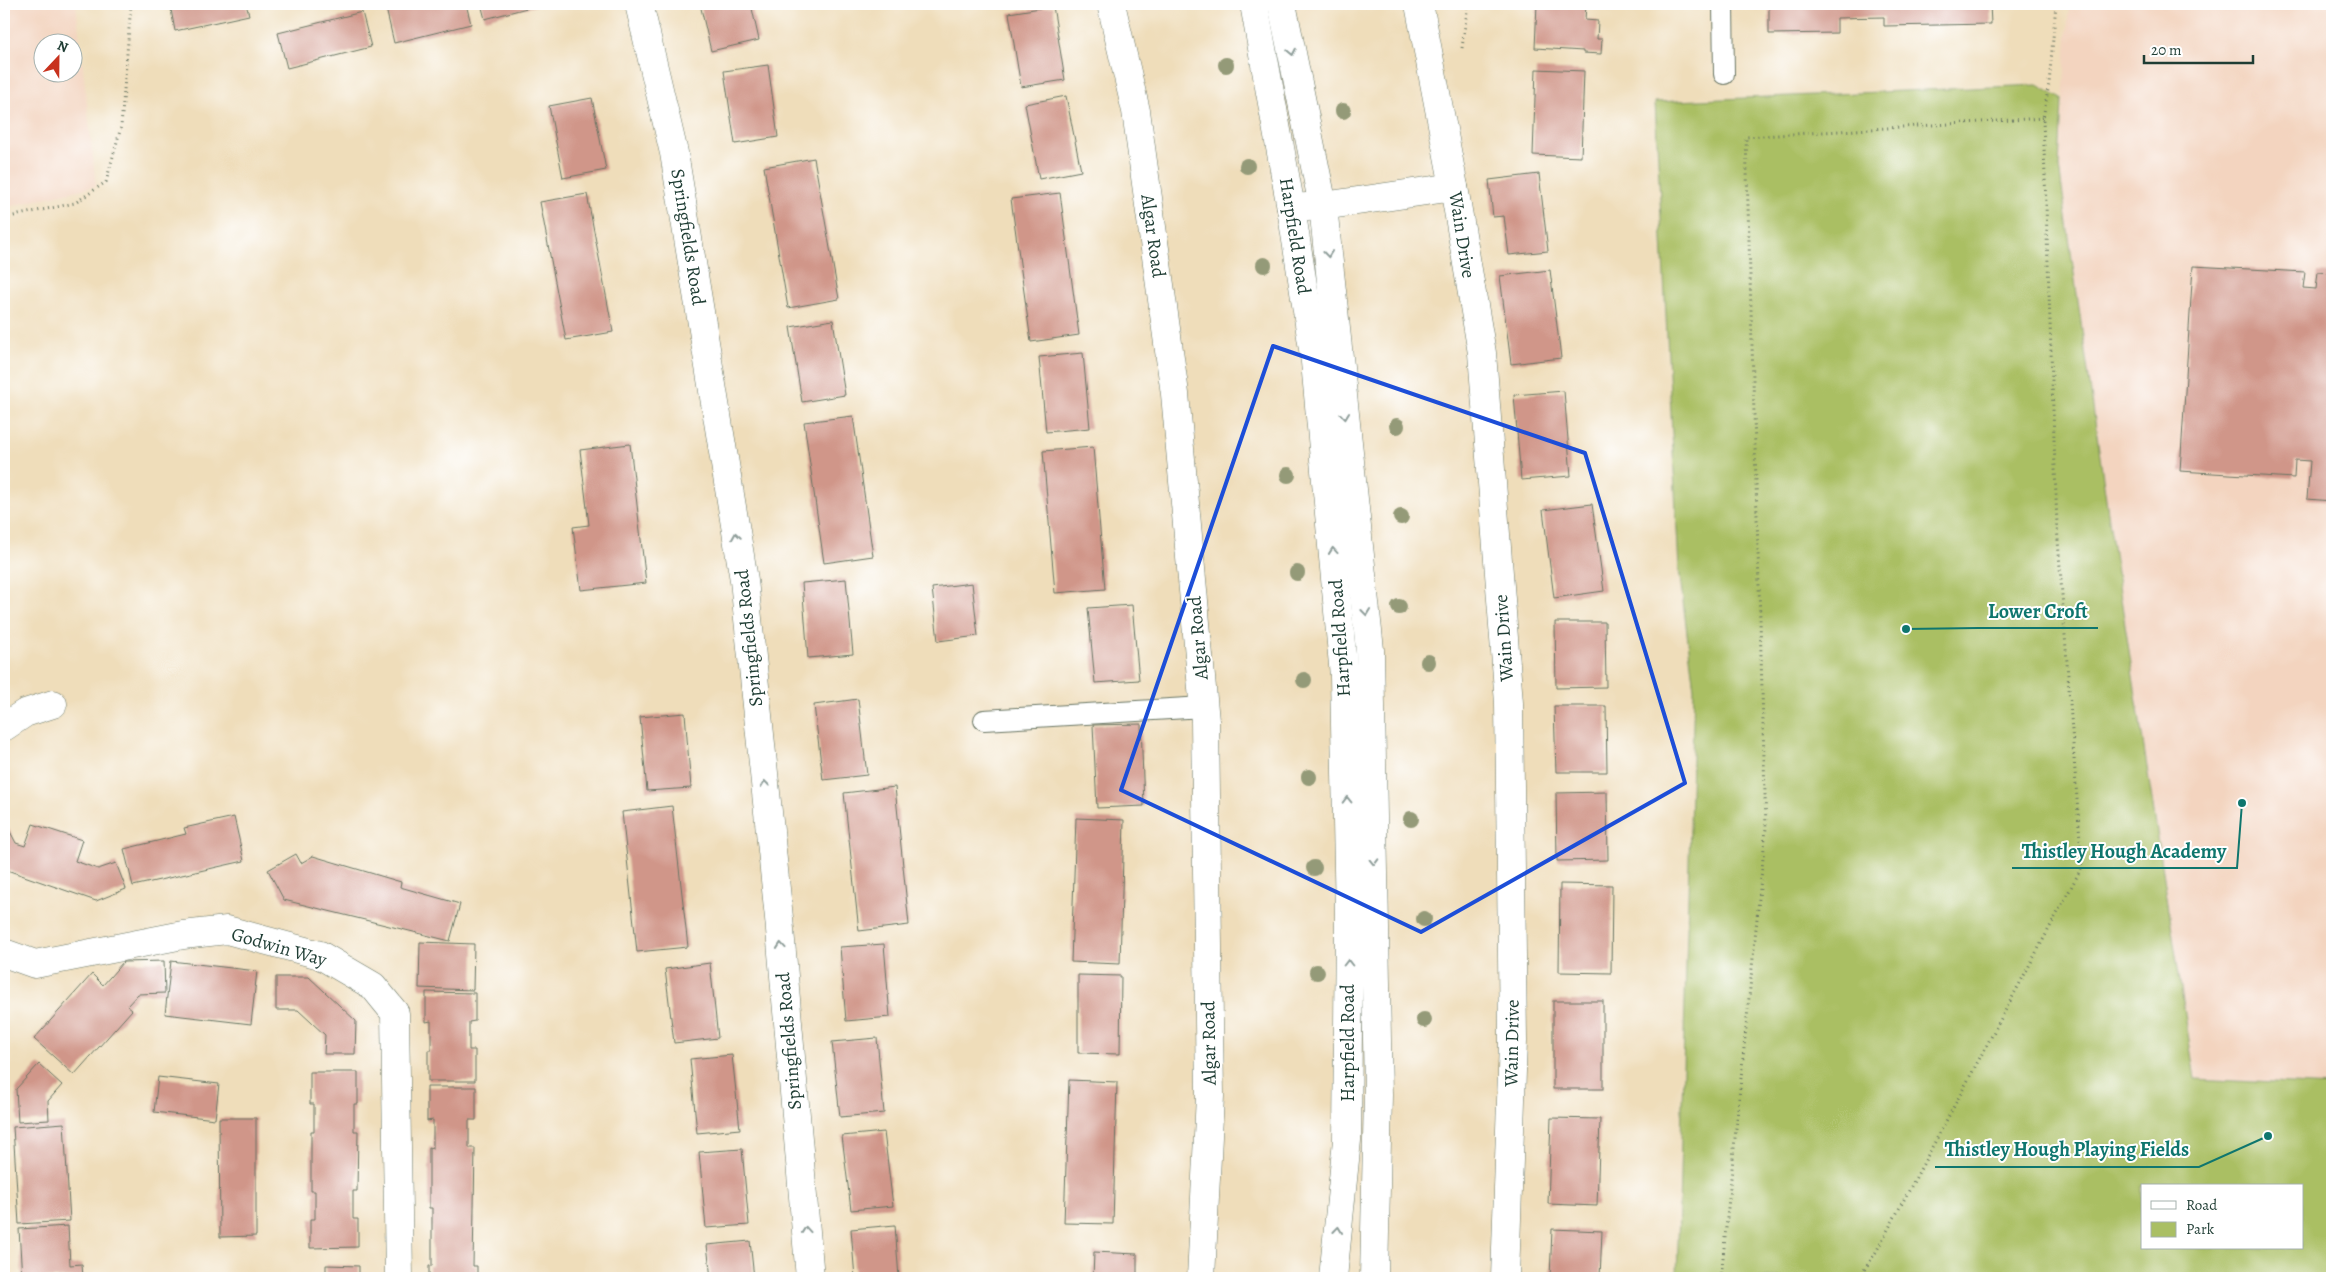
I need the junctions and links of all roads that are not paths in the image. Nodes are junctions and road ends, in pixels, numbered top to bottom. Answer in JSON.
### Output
{"nodes":[{"id":1,"x":639,"y":4,"type":"edge"},
{"id":2,"x":1111,"y":4,"type":"edge"},
{"id":3,"x":1254,"y":4,"type":"edge"},
{"id":4,"x":1282,"y":4,"type":"edge"},
{"id":5,"x":1419,"y":4,"type":"edge"},
{"id":6,"x":1723,"y":4,"type":"edge"},
{"id":7,"x":1724,"y":74,"type":"dead end"},
{"id":8,"x":1454,"y":187,"type":"junction"},
{"id":9,"x":1323,"y":206,"type":"junction"},
{"id":10,"x":1291,"y":208,"type":"junction"},
{"id":11,"x":53,"y":704,"type":"dead end"},
{"id":12,"x":1204,"y":707,"type":"junction"},
{"id":13,"x":984,"y":720,"type":"dead end"},
{"id":14,"x":4,"y":727,"type":"edge"},
{"id":15,"x":4,"y":953,"type":"edge"},
{"id":16,"x":399,"y":1278,"type":"edge"},
{"id":17,"x":810,"y":1278,"type":"edge"},
{"id":18,"x":1201,"y":1278,"type":"edge"},
{"id":19,"x":1333,"y":1278,"type":"edge"},
{"id":20,"x":1374,"y":1278,"type":"edge"},
{"id":21,"x":1505,"y":1278,"type":"edge"}],
"edges":[{"from":17,"to":1,"type":"street","name":"Springfields Road","one_way":true},
{"from":2,"to":12,"type":"street","name":"Algar Road"},
{"from":3,"to":10,"type":"street","name":"Harpfield Road"},
{"from":4,"to":9,"type":"street","name":"Harpfield Road","one_way":true},
{"from":5,"to":8,"type":"street","name":"Wain Drive"},
{"from":6,"to":7,"type":"lane"},
{"from":8,"to":9,"type":"street"},
{"from":8,"to":21,"type":"street","name":"Wain Drive"},
{"from":9,"to":10,"type":"street"},
{"from":9,"to":20,"type":"street","name":"Harpfield Road","one_way":true},
{"from":19,"to":10,"type":"street","name":"Harpfield Road","one_way":true},
{"from":11,"to":14,"type":"street"},
{"from":12,"to":13,"type":"lane"},
{"from":12,"to":18,"type":"street","name":"Algar Road"},
{"from":15,"to":16,"type":"street","name":"Godwin Way"}]}
